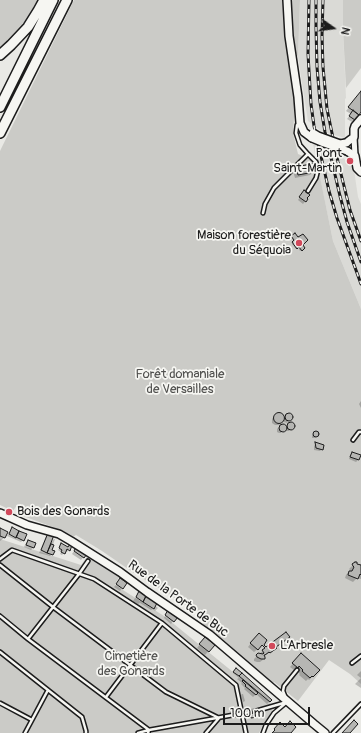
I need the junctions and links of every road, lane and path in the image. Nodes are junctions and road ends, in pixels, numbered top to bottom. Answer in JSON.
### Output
{"nodes":[{"id":1,"x":44,"y":0,"type":"edge"},
{"id":2,"x":53,"y":0,"type":"edge"},
{"id":3,"x":67,"y":0,"type":"edge"},
{"id":4,"x":287,"y":0,"type":"edge"},
{"id":5,"x":0,"y":55,"type":"edge"},
{"id":6,"x":0,"y":107,"type":"edge"},
{"id":7,"x":361,"y":118,"type":"edge"},
{"id":8,"x":301,"y":120,"type":"junction"},
{"id":9,"x":0,"y":133,"type":"edge"},
{"id":10,"x":351,"y":150,"type":"junction"},
{"id":11,"x":308,"y":154,"type":"junction"},
{"id":12,"x":361,"y":172,"type":"edge"},
{"id":13,"x":308,"y":191,"type":"dead end"},
{"id":14,"x":264,"y":213,"type":"dead end"},
{"id":15,"x":361,"y":432,"type":"edge"},
{"id":16,"x":353,"y":440,"type":"dead end"},
{"id":17,"x":0,"y":513,"type":"edge"},
{"id":18,"x":0,"y":559,"type":"edge"},
{"id":19,"x":88,"y":561,"type":"dead end"},
{"id":20,"x":0,"y":565,"type":"edge"},
{"id":21,"x":79,"y":574,"type":"junction"},
{"id":22,"x":53,"y":607,"type":"junction"},
{"id":23,"x":0,"y":616,"type":"edge"},
{"id":24,"x":162,"y":623,"type":"junction"},
{"id":25,"x":28,"y":639,"type":"junction"},
{"id":26,"x":0,"y":652,"type":"edge"},
{"id":27,"x":361,"y":656,"type":"edge"},
{"id":28,"x":352,"y":663,"type":"dead end"},
{"id":29,"x":130,"y":666,"type":"junction"},
{"id":30,"x":297,"y":670,"type":"dead end"},
{"id":31,"x":48,"y":690,"type":"junction"},
{"id":32,"x":106,"y":697,"type":"junction"},
{"id":33,"x":288,"y":702,"type":"junction"},
{"id":34,"x":0,"y":703,"type":"edge"},
{"id":35,"x":361,"y":704,"type":"edge"},
{"id":36,"x":256,"y":711,"type":"dead end"},
{"id":37,"x":250,"y":712,"type":"dead end"},
{"id":38,"x":242,"y":714,"type":"junction"},
{"id":39,"x":218,"y":718,"type":"junction"},
{"id":40,"x":32,"y":720,"type":"junction"},
{"id":41,"x":149,"y":732,"type":"edge"},
{"id":42,"x":25,"y":733,"type":"edge"},
{"id":43,"x":86,"y":733,"type":"edge"},
{"id":44,"x":138,"y":733,"type":"edge"},
{"id":45,"x":206,"y":733,"type":"edge"},
{"id":46,"x":246,"y":733,"type":"edge"},
{"id":47,"x":263,"y":733,"type":"edge"},
{"id":48,"x":325,"y":733,"type":"edge"},
{"id":49,"x":333,"y":733,"type":"edge"}],
"edges":[{"from":1,"to":5,"type":"highway"},
{"from":2,"to":6,"type":"highway"},
{"from":3,"to":9,"type":"highway"},
{"from":4,"to":8,"type":"main road"},
{"from":7,"to":10,"type":"main road"},
{"from":8,"to":10,"type":"main road","bridge":true},
{"from":8,"to":11,"type":"lane"},
{"from":10,"to":12,"type":"main road"},
{"from":11,"to":13,"type":"lane"},
{"from":11,"to":14,"type":"lane"},
{"from":15,"to":16,"type":"lane"},
{"from":17,"to":33,"type":"main road","name":"Rue de la Porte de Buc"},
{"from":18,"to":21,"type":"lane"},
{"from":19,"to":21,"type":"lane"},
{"from":20,"to":22,"type":"lane"},
{"from":21,"to":22,"type":"lane"},
{"from":21,"to":24,"type":"lane"},
{"from":22,"to":25,"type":"lane"},
{"from":22,"to":29,"type":"lane"},
{"from":23,"to":25,"type":"lane"},
{"from":24,"to":29,"type":"lane"},
{"from":24,"to":38,"type":"lane"},
{"from":25,"to":32,"type":"lane"},
{"from":26,"to":31,"type":"lane"},
{"from":27,"to":28,"type":"lane"},
{"from":29,"to":32,"type":"lane"},
{"from":29,"to":39,"type":"lane"},
{"from":30,"to":33,"type":"lane"},
{"from":31,"to":40,"type":"lane"},
{"from":31,"to":43,"type":"lane"},
{"from":32,"to":41,"type":"lane"},
{"from":33,"to":36,"type":"lane"},
{"from":33,"to":47,"type":"lane"},
{"from":33,"to":48,"type":"main road","name":"Rue de la Porte de Buc"},
{"from":34,"to":40,"type":"lane"},
{"from":35,"to":49,"type":"lane"},
{"from":37,"to":38,"type":"lane"},
{"from":38,"to":39,"type":"lane"},
{"from":38,"to":46,"type":"lane"},
{"from":39,"to":41,"type":"lane"},
{"from":39,"to":45,"type":"lane"},
{"from":40,"to":42,"type":"lane"},
{"from":41,"to":44,"type":"lane"}]}
